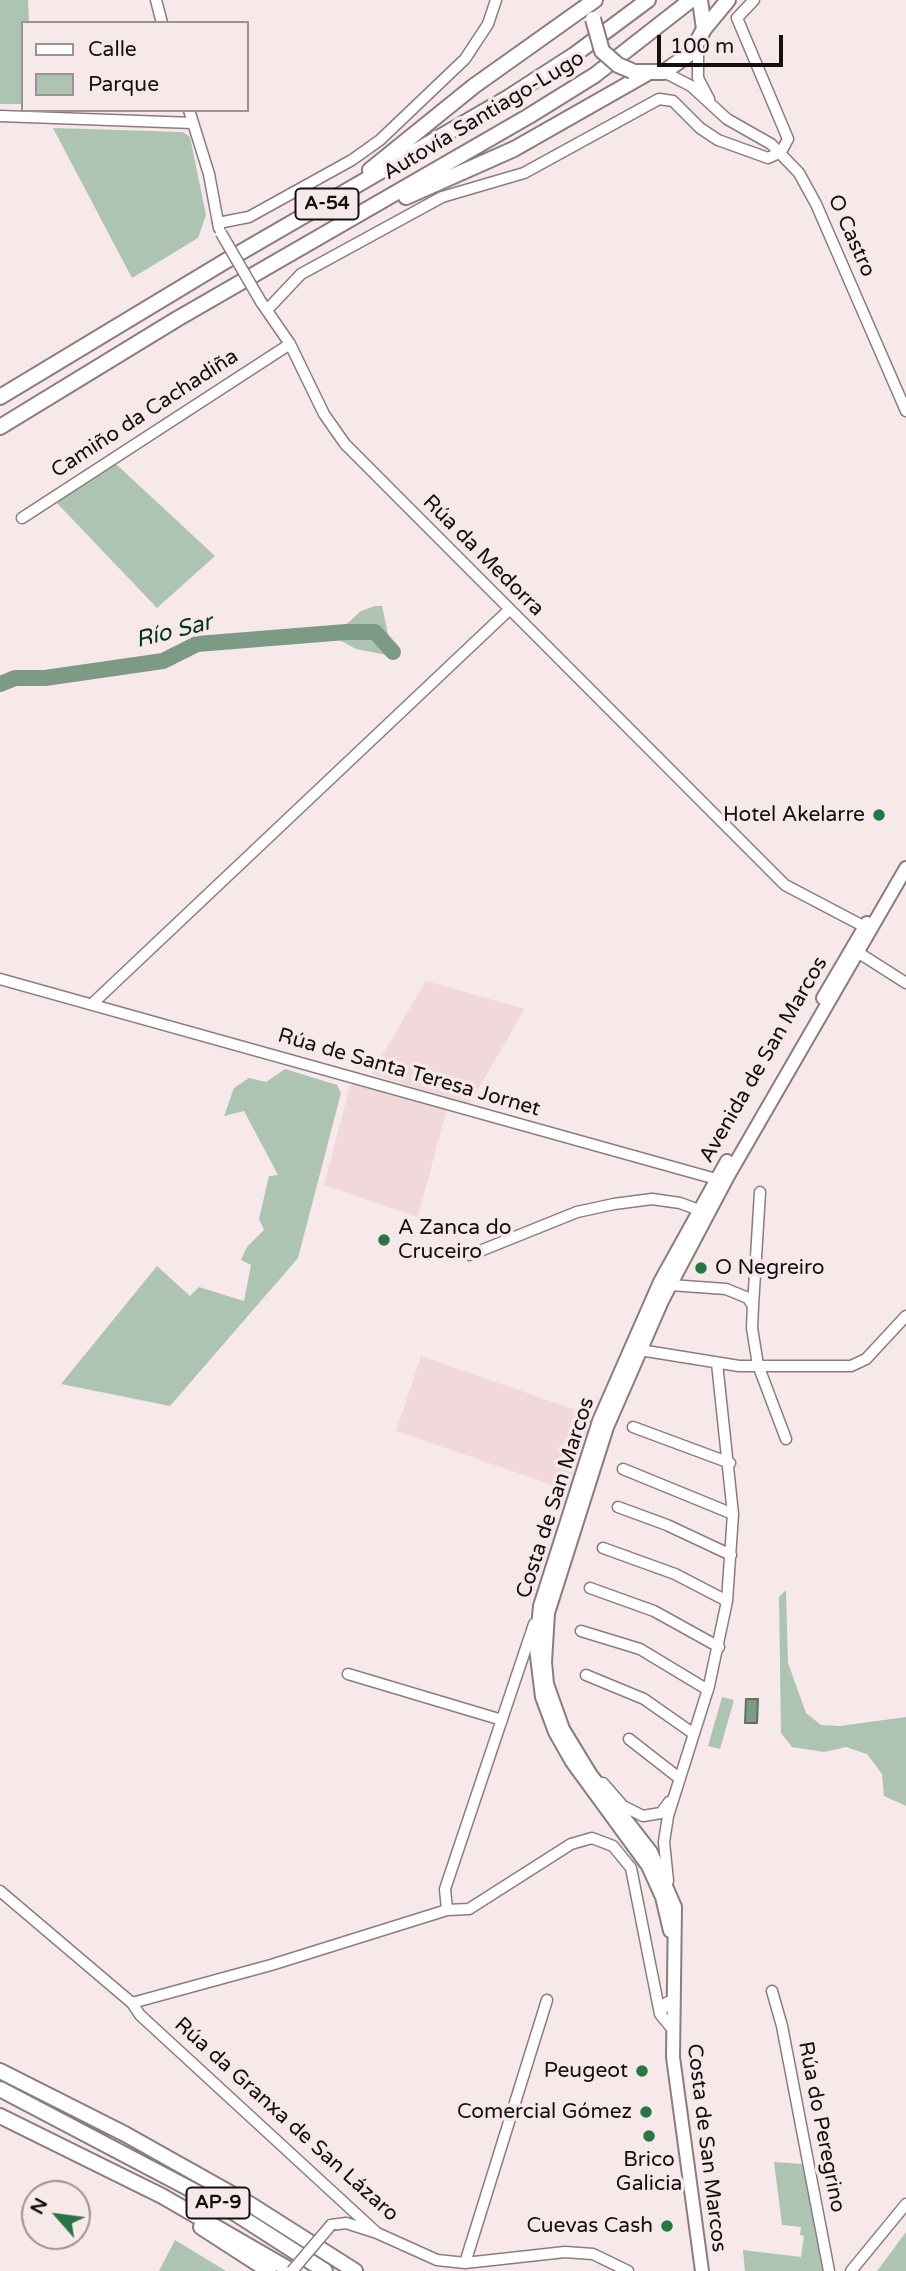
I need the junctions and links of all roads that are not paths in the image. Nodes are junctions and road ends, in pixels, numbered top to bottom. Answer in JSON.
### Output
{"nodes":[{"id":1,"x":156,"y":0,"type":"edge"},
{"id":2,"x":496,"y":0,"type":"edge"},
{"id":3,"x":595,"y":0,"type":"edge"},
{"id":4,"x":648,"y":0,"type":"edge"},
{"id":5,"x":691,"y":0,"type":"edge"},
{"id":6,"x":728,"y":0,"type":"edge"},
{"id":7,"x":754,"y":0,"type":"edge"},
{"id":8,"x":702,"y":7,"type":"edge"},
{"id":9,"x":161,"y":21,"type":"edge"},
{"id":10,"x":704,"y":29,"type":"junction"},
{"id":11,"x":698,"y":44,"type":"junction"},
{"id":12,"x":639,"y":72,"type":"junction"},
{"id":13,"x":664,"y":72,"type":"junction"},
{"id":14,"x":716,"y":111,"type":"junction"},
{"id":15,"x":189,"y":112,"type":"edge"},
{"id":16,"x":0,"y":116,"type":"edge"},
{"id":17,"x":192,"y":123,"type":"junction"},
{"id":18,"x":780,"y":152,"type":"junction"},
{"id":19,"x":219,"y":228,"type":"junction"},
{"id":20,"x":307,"y":244,"type":"junction"},
{"id":21,"x":224,"y":262,"type":"junction"},
{"id":22,"x":264,"y":306,"type":"junction"},
{"id":23,"x":290,"y":344,"type":"junction"},
{"id":24,"x":0,"y":397,"type":"edge"},
{"id":25,"x":906,"y":411,"type":"edge"},
{"id":26,"x":0,"y":427,"type":"edge"},
{"id":27,"x":22,"y":518,"type":"dead end"},
{"id":28,"x":509,"y":610,"type":"junction"},
{"id":29,"x":906,"y":860,"type":"edge"},
{"id":30,"x":906,"y":868,"type":"edge"},
{"id":31,"x":881,"y":914,"type":"junction"},
{"id":32,"x":865,"y":927,"type":"junction"},
{"id":33,"x":859,"y":953,"type":"junction"},
{"id":34,"x":0,"y":979,"type":"edge"},
{"id":35,"x":906,"y":983,"type":"edge"},
{"id":36,"x":92,"y":1004,"type":"junction"},
{"id":37,"x":769,"y":1105,"type":"junction"},
{"id":38,"x":716,"y":1179,"type":"junction"},
{"id":39,"x":760,"y":1192,"type":"dead end"},
{"id":40,"x":698,"y":1210,"type":"junction"},
{"id":41,"x":692,"y":1240,"type":"junction"},
{"id":42,"x":470,"y":1255,"type":"dead end"},
{"id":43,"x":662,"y":1287,"type":"junction"},
{"id":44,"x":753,"y":1306,"type":"junction"},
{"id":45,"x":906,"y":1317,"type":"edge"},
{"id":46,"x":645,"y":1351,"type":"junction"},
{"id":47,"x":717,"y":1363,"type":"junction"},
{"id":48,"x":758,"y":1365,"type":"junction"},
{"id":49,"x":609,"y":1398,"type":"junction"},
{"id":50,"x":633,"y":1427,"type":"dead end"},
{"id":51,"x":786,"y":1438,"type":"dead end"},
{"id":52,"x":730,"y":1463,"type":"junction"},
{"id":53,"x":623,"y":1469,"type":"dead end"},
{"id":54,"x":618,"y":1507,"type":"dead end"},
{"id":55,"x":733,"y":1514,"type":"junction"},
{"id":56,"x":603,"y":1548,"type":"dead end"},
{"id":57,"x":731,"y":1555,"type":"junction"},
{"id":58,"x":590,"y":1588,"type":"dead end"},
{"id":59,"x":727,"y":1601,"type":"junction"},
{"id":60,"x":544,"y":1610,"type":"junction"},
{"id":61,"x":581,"y":1631,"type":"dead end"},
{"id":62,"x":719,"y":1647,"type":"junction"},
{"id":63,"x":534,"y":1659,"type":"junction"},
{"id":64,"x":348,"y":1674,"type":"dead end"},
{"id":65,"x":586,"y":1675,"type":"dead end"},
{"id":66,"x":547,"y":1684,"type":"junction"},
{"id":67,"x":708,"y":1690,"type":"junction"},
{"id":68,"x":502,"y":1720,"type":"junction"},
{"id":69,"x":694,"y":1734,"type":"junction"},
{"id":70,"x":629,"y":1739,"type":"dead end"},
{"id":71,"x":592,"y":1775,"type":"junction"},
{"id":72,"x":679,"y":1777,"type":"junction"},
{"id":73,"x":675,"y":1789,"type":"junction"},
{"id":74,"x":669,"y":1889,"type":"junction"},
{"id":75,"x":0,"y":1891,"type":"edge"},
{"id":76,"x":447,"y":1910,"type":"junction"},
{"id":77,"x":674,"y":1952,"type":"junction"},
{"id":78,"x":657,"y":1989,"type":"junction"},
{"id":79,"x":772,"y":1991,"type":"dead end"},
{"id":80,"x":547,"y":2000,"type":"dead end"},
{"id":81,"x":670,"y":2002,"type":"junction"},
{"id":82,"x":132,"y":2003,"type":"junction"},
{"id":83,"x":660,"y":2014,"type":"junction"},
{"id":84,"x":673,"y":2030,"type":"junction"},
{"id":85,"x":0,"y":2071,"type":"edge"},
{"id":86,"x":0,"y":2090,"type":"edge"},
{"id":87,"x":0,"y":2116,"type":"edge"},
{"id":88,"x":162,"y":2196,"type":"junction"},
{"id":89,"x":906,"y":2204,"type":"edge"},
{"id":90,"x":377,"y":2233,"type":"junction"},
{"id":91,"x":300,"y":2236,"type":"junction"},
{"id":92,"x":465,"y":2263,"type":"junction"},
{"id":93,"x":269,"y":2271,"type":"edge"},
{"id":94,"x":292,"y":2271,"type":"edge"},
{"id":95,"x":326,"y":2271,"type":"edge"},
{"id":96,"x":355,"y":2271,"type":"edge"},
{"id":97,"x":362,"y":2271,"type":"edge"},
{"id":98,"x":628,"y":2271,"type":"edge"},
{"id":99,"x":702,"y":2271,"type":"edge"},
{"id":100,"x":829,"y":2271,"type":"edge"},
{"id":101,"x":851,"y":2271,"type":"edge"}],
"edges":[{"from":1,"to":9,"type":"street"},
{"from":2,"to":19,"type":"street"},
{"from":3,"to":12,"type":"highway","bridge":true},
{"from":3,"to":21,"type":"highway"},
{"from":4,"to":21,"type":"highway","name":"Autovía Santiago-Lugo","number":"A-54"},
{"from":5,"to":20,"type":"highway","name":"Autovía Santiago-Lugo","number":"A-54"},
{"from":6,"to":10,"type":"highway"},
{"from":7,"to":18,"type":"street"},
{"from":8,"to":10,"type":"highway"},
{"from":10,"to":11,"type":"highway"},
{"from":11,"to":13,"type":"highway"},
{"from":11,"to":14,"type":"street","name":"O Castro"},
{"from":12,"to":13,"type":"highway"},
{"from":12,"to":20,"type":"highway"},
{"from":13,"to":14,"type":"street","name":"O Castro"},
{"from":14,"to":18,"type":"street","name":"O Castro"},
{"from":15,"to":17,"type":"street","name":"Rúa da Medorra"},
{"from":16,"to":17,"type":"street"},
{"from":17,"to":19,"type":"street","name":"Rúa da Medorra"},
{"from":18,"to":22,"type":"street"},
{"from":18,"to":25,"type":"street","name":"O Castro"},
{"from":19,"to":22,"type":"street","name":"Rúa da Medorra","bridge":true},
{"from":20,"to":26,"type":"highway","name":"Autovía Santiago-Lugo","number":"A-54"},
{"from":21,"to":24,"type":"highway","name":"Autovía Santiago-Lugo","number":"A-54"},
{"from":22,"to":23,"type":"street","name":"Rúa da Medorra"},
{"from":23,"to":27,"type":"street","name":"Camiño da Cachadiña"},
{"from":23,"to":28,"type":"street","name":"Rúa da Medorra"},
{"from":28,"to":32,"type":"street","name":"Rúa da Medorra"},
{"from":28,"to":36,"type":"street"},
{"from":29,"to":32,"type":"main road","name":"Avenida de San Marcos"},
{"from":30,"to":31,"type":"main road","name":"Avenida de San Marcos"},
{"from":31,"to":32,"type":"main road"},
{"from":31,"to":33,"type":"main road","name":"Avenida de San Marcos"},
{"from":32,"to":33,"type":"main road"},
{"from":32,"to":38,"type":"main road","name":"Avenida de San Marcos"},
{"from":33,"to":35,"type":"street"},
{"from":33,"to":37,"type":"main road","name":"Avenida de San Marcos"},
{"from":34,"to":36,"type":"street","name":"Rúa de Santa Teresa Jornet"},
{"from":36,"to":38,"type":"street","name":"Rúa de Santa Teresa Jornet"},
{"from":37,"to":38,"type":"main road"},
{"from":37,"to":41,"type":"main road","name":"Avenida de San Marcos"},
{"from":38,"to":40,"type":"main road","name":"Avenida de San Marcos"},
{"from":38,"to":41,"type":"main road"},
{"from":39,"to":44,"type":"street"},
{"from":40,"to":42,"type":"street"},
{"from":40,"to":43,"type":"main road","name":"Avenida de San Marcos"},
{"from":41,"to":43,"type":"main road","name":"Avenida de San Marcos"},
{"from":43,"to":44,"type":"street"},
{"from":43,"to":46,"type":"main road","name":"Costa de San Marcos"},
{"from":43,"to":46,"type":"main road"},
{"from":43,"to":49,"type":"main road","name":"Costa de San Marcos"},
{"from":44,"to":48,"type":"street"},
{"from":45,"to":48,"type":"street"},
{"from":46,"to":47,"type":"street"},
{"from":46,"to":49,"type":"main road"},
{"from":46,"to":60,"type":"main road","name":"Costa de San Marcos"},
{"from":47,"to":48,"type":"street"},
{"from":47,"to":52,"type":"street"},
{"from":48,"to":51,"type":"street"},
{"from":49,"to":60,"type":"main road","name":"Costa de San Marcos"},
{"from":50,"to":52,"type":"street"},
{"from":52,"to":55,"type":"street"},
{"from":53,"to":55,"type":"street"},
{"from":54,"to":57,"type":"street"},
{"from":55,"to":57,"type":"street"},
{"from":56,"to":59,"type":"street"},
{"from":57,"to":59,"type":"street"},
{"from":58,"to":62,"type":"street"},
{"from":59,"to":62,"type":"street"},
{"from":60,"to":63,"type":"main road","name":"Costa de San Marcos"},
{"from":60,"to":66,"type":"main road","name":"Costa de San Marcos"},
{"from":61,"to":67,"type":"street"},
{"from":62,"to":67,"type":"street"},
{"from":63,"to":66,"type":"main road"},
{"from":63,"to":68,"type":"street"},
{"from":63,"to":77,"type":"main road","name":"Costa de San Marcos"},
{"from":64,"to":68,"type":"street"},
{"from":65,"to":69,"type":"street"},
{"from":66,"to":71,"type":"main road","name":"Costa de San Marcos"},
{"from":67,"to":69,"type":"street"},
{"from":68,"to":76,"type":"street"},
{"from":69,"to":72,"type":"street"},
{"from":70,"to":72,"type":"street"},
{"from":71,"to":73,"type":"street"},
{"from":71,"to":74,"type":"main road","name":"Costa de San Marcos"},
{"from":72,"to":73,"type":"street"},
{"from":73,"to":74,"type":"street"},
{"from":74,"to":77,"type":"main road","name":"Costa de San Marcos"},
{"from":75,"to":82,"type":"street","name":"Rúa da Granxa de San Lázaro"},
{"from":76,"to":78,"type":"street","name":"Rúa da Granxa de San Lázaro"},
{"from":76,"to":82,"type":"street","name":"Rúa da Granxa de San Lázaro"},
{"from":77,"to":81,"type":"main road","name":"Costa de San Marcos"},
{"from":78,"to":81,"type":"street"},
{"from":78,"to":83,"type":"street"},
{"from":79,"to":100,"type":"street","name":"Rúa do Peregrino"},
{"from":80,"to":92,"type":"street"},
{"from":81,"to":83,"type":"street","name":"Costa de San Marcos"},
{"from":81,"to":84,"type":"main road","name":"Costa de San Marcos"},
{"from":82,"to":90,"type":"street","name":"Rúa da Granxa de San Lázaro"},
{"from":83,"to":84,"type":"street","name":"Costa de San Marcos"},
{"from":84,"to":99,"type":"main road","name":"Costa de San Marcos"},
{"from":85,"to":91,"type":"highway"},
{"from":86,"to":95,"type":"highway","number":"AP-9"},
{"from":87,"to":88,"type":"highway","number":"AP-9"},
{"from":88,"to":93,"type":"highway"},
{"from":88,"to":94,"type":"highway","number":"AP-9"},
{"from":89,"to":101,"type":"street"},
{"from":90,"to":92,"type":"street","name":"Rúa da Granxa de San Lázaro"},
{"from":90,"to":94,"type":"street","bridge":true},
{"from":91,"to":96,"type":"highway"},
{"from":91,"to":97,"type":"highway"},
{"from":92,"to":98,"type":"street","name":"Rúa da Granxa de San Lázaro"}]}
